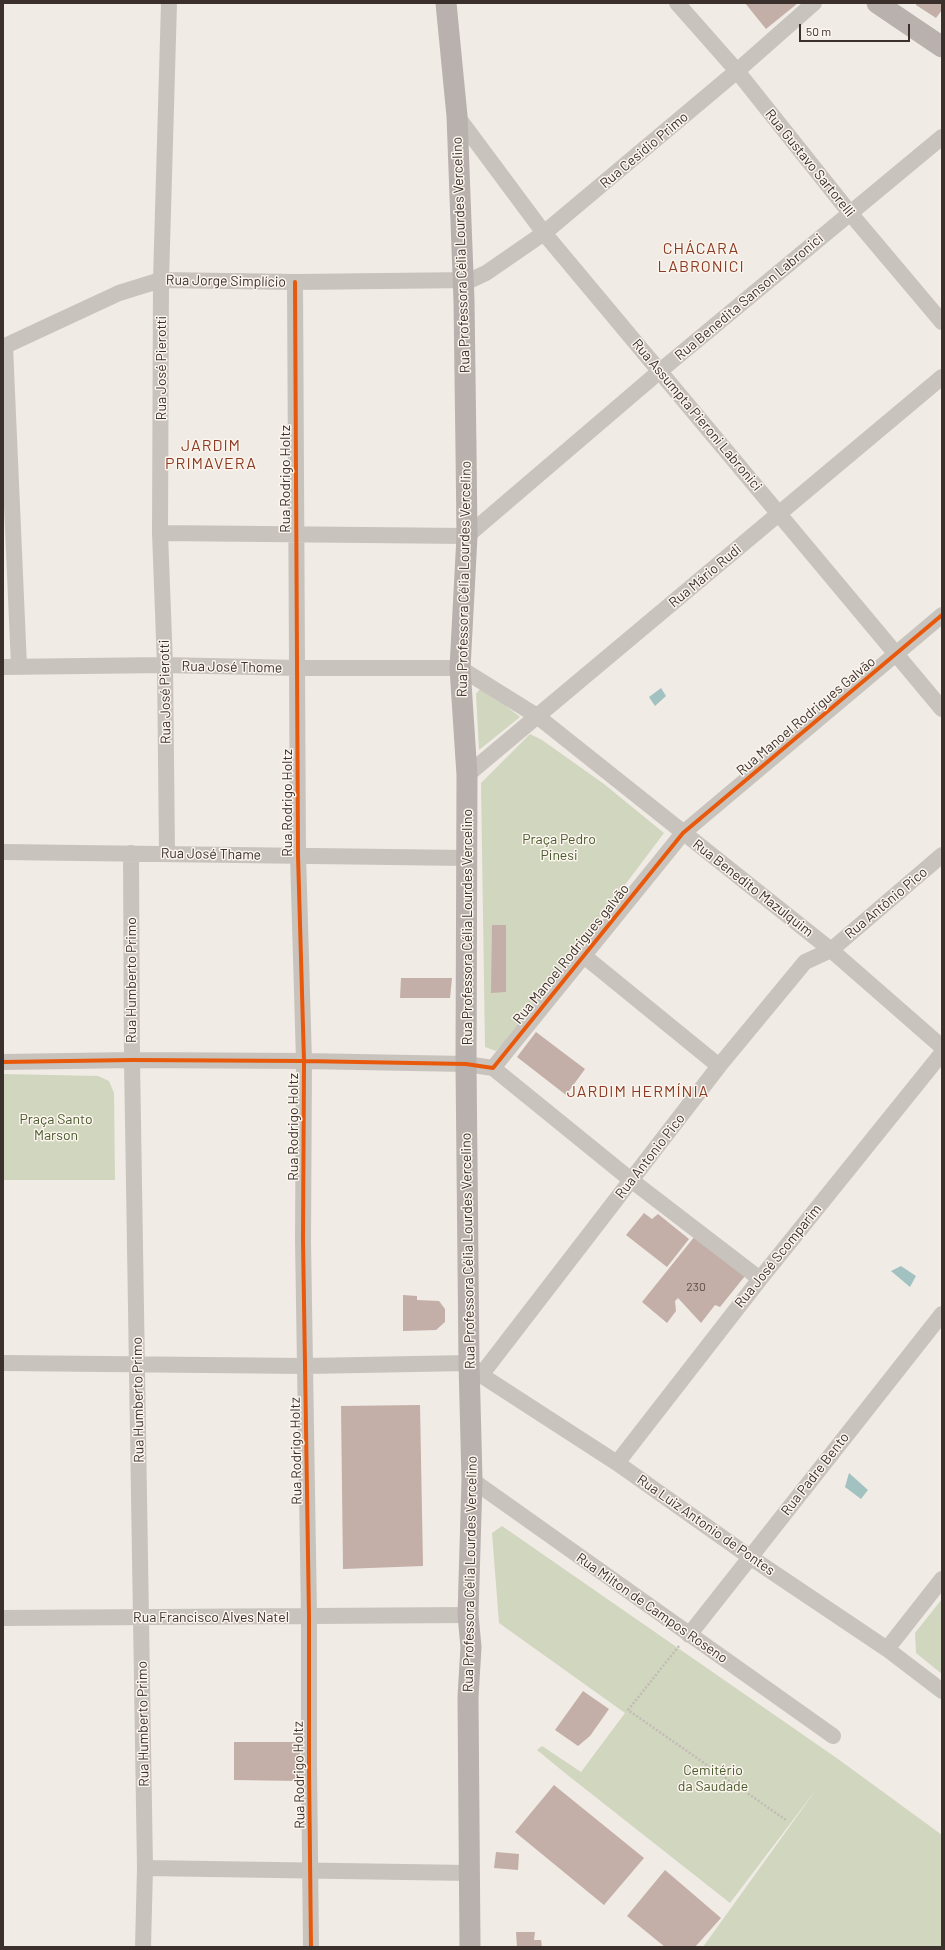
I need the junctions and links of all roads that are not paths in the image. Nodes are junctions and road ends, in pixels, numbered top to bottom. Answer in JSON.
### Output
{"nodes":[{"id":1,"x":170,"y":3,"type":"edge"},
{"id":2,"x":446,"y":3,"type":"edge"},
{"id":3,"x":678,"y":3,"type":"edge"},
{"id":4,"x":814,"y":3,"type":"edge"},
{"id":5,"x":884,"y":5,"type":"edge"},
{"id":6,"x":942,"y":47,"type":"edge"},
{"id":7,"x":737,"y":72,"type":"junction"},
{"id":8,"x":457,"y":116,"type":"junction"},
{"id":9,"x":942,"y":137,"type":"edge"},
{"id":10,"x":850,"y":213,"type":"junction"},
{"id":11,"x":544,"y":233,"type":"junction"},
{"id":12,"x":161,"y":280,"type":"junction"},
{"id":13,"x":463,"y":280,"type":"junction"},
{"id":14,"x":295,"y":282,"type":"junction"},
{"id":15,"x":942,"y":322,"type":"edge"},
{"id":16,"x":4,"y":347,"type":"edge"},
{"id":17,"x":660,"y":370,"type":"junction"},
{"id":18,"x":942,"y":377,"type":"edge"},
{"id":19,"x":780,"y":514,"type":"junction"},
{"id":20,"x":160,"y":533,"type":"junction"},
{"id":21,"x":296,"y":535,"type":"junction"},
{"id":22,"x":467,"y":536,"type":"junction"},
{"id":23,"x":942,"y":615,"type":"edge"},
{"id":24,"x":897,"y":654,"type":"junction"},
{"id":25,"x":165,"y":665,"type":"junction"},
{"id":26,"x":19,"y":666,"type":"junction"},
{"id":27,"x":3,"y":667,"type":"edge"},
{"id":28,"x":297,"y":668,"type":"junction"},
{"id":29,"x":460,"y":668,"type":"junction"},
{"id":30,"x":942,"y":709,"type":"edge"},
{"id":31,"x":537,"y":716,"type":"junction"},
{"id":32,"x":467,"y":775,"type":"junction"},
{"id":33,"x":683,"y":833,"type":"junction"},
{"id":34,"x":3,"y":852,"type":"edge"},
{"id":35,"x":131,"y":853,"type":"junction"},
{"id":36,"x":167,"y":853,"type":"junction"},
{"id":37,"x":298,"y":855,"type":"junction"},
{"id":38,"x":942,"y":855,"type":"edge"},
{"id":39,"x":467,"y":858,"type":"junction"},
{"id":40,"x":830,"y":950,"type":"junction"},
{"id":41,"x":584,"y":956,"type":"junction"},
{"id":42,"x":942,"y":1047,"type":"edge"},
{"id":43,"x":942,"y":1053,"type":"edge"},
{"id":44,"x":132,"y":1060,"type":"junction"},
{"id":45,"x":304,"y":1061,"type":"junction"},
{"id":46,"x":3,"y":1062,"type":"edge"},
{"id":47,"x":466,"y":1064,"type":"junction"},
{"id":48,"x":719,"y":1066,"type":"junction"},
{"id":49,"x":493,"y":1068,"type":"junction"},
{"id":50,"x":631,"y":1180,"type":"junction"},
{"id":51,"x":760,"y":1279,"type":"junction"},
{"id":52,"x":942,"y":1314,"type":"edge"},
{"id":53,"x":3,"y":1362,"type":"edge"},
{"id":54,"x":138,"y":1365,"type":"junction"},
{"id":55,"x":306,"y":1366,"type":"junction"},
{"id":56,"x":475,"y":1369,"type":"junction"},
{"id":57,"x":617,"y":1463,"type":"junction"},
{"id":58,"x":472,"y":1480,"type":"junction"},
{"id":59,"x":750,"y":1557,"type":"junction"},
{"id":60,"x":942,"y":1579,"type":"edge"},
{"id":61,"x":468,"y":1615,"type":"junction"},
{"id":62,"x":309,"y":1616,"type":"junction"},
{"id":63,"x":141,"y":1617,"type":"junction"},
{"id":64,"x":3,"y":1618,"type":"edge"},
{"id":65,"x":688,"y":1635,"type":"junction"},
{"id":66,"x":887,"y":1649,"type":"junction"},
{"id":67,"x":942,"y":1691,"type":"edge"},
{"id":68,"x":833,"y":1736,"type":"dead end"},
{"id":69,"x":144,"y":1868,"type":"junction"},
{"id":70,"x":312,"y":1871,"type":"junction"},
{"id":71,"x":470,"y":1873,"type":"junction"},
{"id":72,"x":143,"y":1947,"type":"edge"},
{"id":73,"x":311,"y":1947,"type":"edge"},
{"id":74,"x":470,"y":1947,"type":"edge"}],
"edges":[{"from":1,"to":12,"type":"street","name":"Rua José Pierotti"},
{"from":2,"to":8,"type":"main road","name":"Rua Professora Célia Lourdes Vercelino"},
{"from":3,"to":7,"type":"street","name":"Rua Gustavo Sartorelli"},
{"from":4,"to":7,"type":"street","name":"Rua Cesidio Primo"},
{"from":5,"to":6,"type":"main road"},
{"from":7,"to":10,"type":"street","name":"Rua Gustavo Sartorelli"},
{"from":7,"to":11,"type":"street","name":"Rua Cesidio Primo"},
{"from":8,"to":11,"type":"street","name":"Rua Assumpta Pieroni Labronici"},
{"from":8,"to":13,"type":"main road","name":"Rua Professora Célia Lourdes Vercelino"},
{"from":9,"to":10,"type":"street","name":"Rua Benedita Sanson Labronici"},
{"from":10,"to":15,"type":"street","name":"Rua Gustavo Sartorelli"},
{"from":10,"to":17,"type":"street","name":"Rua Benedita Sanson Labronici"},
{"from":11,"to":13,"type":"street","name":"Rua Cesidio Primo"},
{"from":11,"to":17,"type":"street","name":"Rua Assumpta Pieroni Labronici"},
{"from":12,"to":14,"type":"street","name":"Rua Jorge Simplício"},
{"from":12,"to":16,"type":"street","name":"Rua Jorge Simplício"},
{"from":12,"to":20,"type":"street","name":"Rua José Pierotti"},
{"from":13,"to":14,"type":"street","name":"Rua Jorge Simplício"},
{"from":13,"to":22,"type":"main road","name":"Rua Professora Célia Lourdes Vercelino"},
{"from":14,"to":21,"type":"street","name":"Rua Rodrigo Holtz"},
{"from":16,"to":26,"type":"street"},
{"from":17,"to":19,"type":"street","name":"Rua Assumpta Pieroni Labronici"},
{"from":17,"to":22,"type":"street","name":"Rua Benedita Sanson Labronici"},
{"from":18,"to":19,"type":"street","name":"Rua Mário Rudi"},
{"from":19,"to":24,"type":"street","name":"Rua Assumpta Pieroni Labronici"},
{"from":19,"to":31,"type":"street","name":"Rua Mário Rudi"},
{"from":20,"to":21,"type":"street"},
{"from":20,"to":25,"type":"street","name":"Rua José Pierotti"},
{"from":21,"to":22,"type":"street"},
{"from":21,"to":28,"type":"street","name":"Rua Rodrigo Holtz"},
{"from":22,"to":29,"type":"main road","name":"Rua Professora Célia Lourdes Vercelino"},
{"from":23,"to":24,"type":"street","name":"Rua Manoel Rodrigues Galvão"},
{"from":24,"to":30,"type":"street","name":"Rua Assumpta Pieroni Labronici"},
{"from":24,"to":33,"type":"street","name":"Rua Manoel Rodrigues Galvão"},
{"from":25,"to":26,"type":"street","name":"Rua José Thome"},
{"from":25,"to":28,"type":"street","name":"Rua José Thome"},
{"from":25,"to":36,"type":"street","name":"Rua José Pierotti"},
{"from":26,"to":27,"type":"street","name":"Rua José Thome"},
{"from":28,"to":29,"type":"street","name":"Rua José Thome"},
{"from":28,"to":37,"type":"street","name":"Rua Rodrigo Holtz"},
{"from":29,"to":31,"type":"street","name":"Rua Benedito Mazulquim"},
{"from":29,"to":32,"type":"main road","name":"Rua Professora Célia Lourdes Vercelino"},
{"from":31,"to":32,"type":"street","name":"Rua Mário Rudi"},
{"from":31,"to":33,"type":"street","name":"Rua Benedito Mazulquim"},
{"from":32,"to":39,"type":"main road","name":"Rua Professora Célia Lourdes Vercelino"},
{"from":33,"to":40,"type":"street","name":"Rua Benedito Mazulquim"},
{"from":33,"to":41,"type":"street","name":"Rua Manoel Rodrigues galvão"},
{"from":34,"to":35,"type":"street","name":"Rua José Thame"},
{"from":35,"to":36,"type":"street","name":"Rua José Thame"},
{"from":35,"to":44,"type":"street","name":"Rua Humberto Primo"},
{"from":36,"to":37,"type":"street","name":"Rua José Thame"},
{"from":37,"to":39,"type":"street","name":"Rua José Thame"},
{"from":37,"to":45,"type":"street","name":"Rua Rodrigo Holtz"},
{"from":38,"to":40,"type":"street","name":"Rua Antônio Pico"},
{"from":39,"to":47,"type":"main road","name":"Rua Professora Célia Lourdes Vercelino"},
{"from":40,"to":42,"type":"street","name":"Rua Benedito Mazulquim"},
{"from":40,"to":48,"type":"street","name":"Rua Antonio Pico"},
{"from":41,"to":48,"type":"street"},
{"from":41,"to":49,"type":"street","name":"Rua Manoel Rodrigues galvão"},
{"from":43,"to":51,"type":"street","name":"Rua José Scomparim"},
{"from":44,"to":45,"type":"street"},
{"from":44,"to":46,"type":"street"},
{"from":44,"to":54,"type":"street","name":"Rua Humberto Primo"},
{"from":45,"to":47,"type":"street"},
{"from":45,"to":55,"type":"street","name":"Rua Rodrigo Holtz"},
{"from":47,"to":49,"type":"street"},
{"from":47,"to":56,"type":"main road","name":"Rua Professora Célia Lourdes Vercelino"},
{"from":48,"to":50,"type":"street","name":"Rua Antonio Pico"},
{"from":49,"to":50,"type":"street"},
{"from":50,"to":51,"type":"street"},
{"from":50,"to":56,"type":"street","name":"Rua Antonio Pico"},
{"from":51,"to":57,"type":"street","name":"Rua José Scomparim"},
{"from":52,"to":59,"type":"street","name":"Rua Padre Bento"},
{"from":53,"to":54,"type":"street"},
{"from":54,"to":55,"type":"street"},
{"from":54,"to":63,"type":"street","name":"Rua Humberto Primo"},
{"from":55,"to":56,"type":"street"},
{"from":55,"to":62,"type":"street","name":"Rua Rodrigo Holtz"},
{"from":56,"to":57,"type":"street","name":"Rua Luiz Antonio de Pontes"},
{"from":56,"to":58,"type":"main road","name":"Rua Professora Célia Lourdes Vercelino"},
{"from":57,"to":59,"type":"street","name":"Rua Luiz Antonio de Pontes"},
{"from":58,"to":61,"type":"main road","name":"Rua Professora Célia Lourdes Vercelino"},
{"from":58,"to":65,"type":"street","name":"Rua Milton de Campos Roseno"},
{"from":59,"to":65,"type":"street","name":"Rua Padre Bento"},
{"from":59,"to":66,"type":"street","name":"Rua Luiz Antonio de Pontes"},
{"from":60,"to":66,"type":"street"},
{"from":61,"to":62,"type":"street","name":"Rua Francisco Alves Natel"},
{"from":61,"to":71,"type":"main road","name":"Rua Professora Célia Lourdes Vercelino"},
{"from":62,"to":63,"type":"street","name":"Rua Francisco Alves Natel"},
{"from":62,"to":70,"type":"street","name":"Rua Rodrigo Holtz"},
{"from":63,"to":64,"type":"street","name":"Rua Francisco Alves Natel"},
{"from":63,"to":69,"type":"street","name":"Rua Humberto Primo"},
{"from":65,"to":68,"type":"street","name":"Rua Milton de Campos Roseno"},
{"from":66,"to":67,"type":"street","name":"Rua Luiz Antonio de Pontes"},
{"from":69,"to":70,"type":"street"},
{"from":69,"to":72,"type":"street","name":"Rua Humberto Primo"},
{"from":70,"to":71,"type":"street"},
{"from":70,"to":73,"type":"street","name":"Rua Rodrigo Holtz"},
{"from":71,"to":74,"type":"main road","name":"Rua Professora Célia Lourdes Vercelino"}]}
